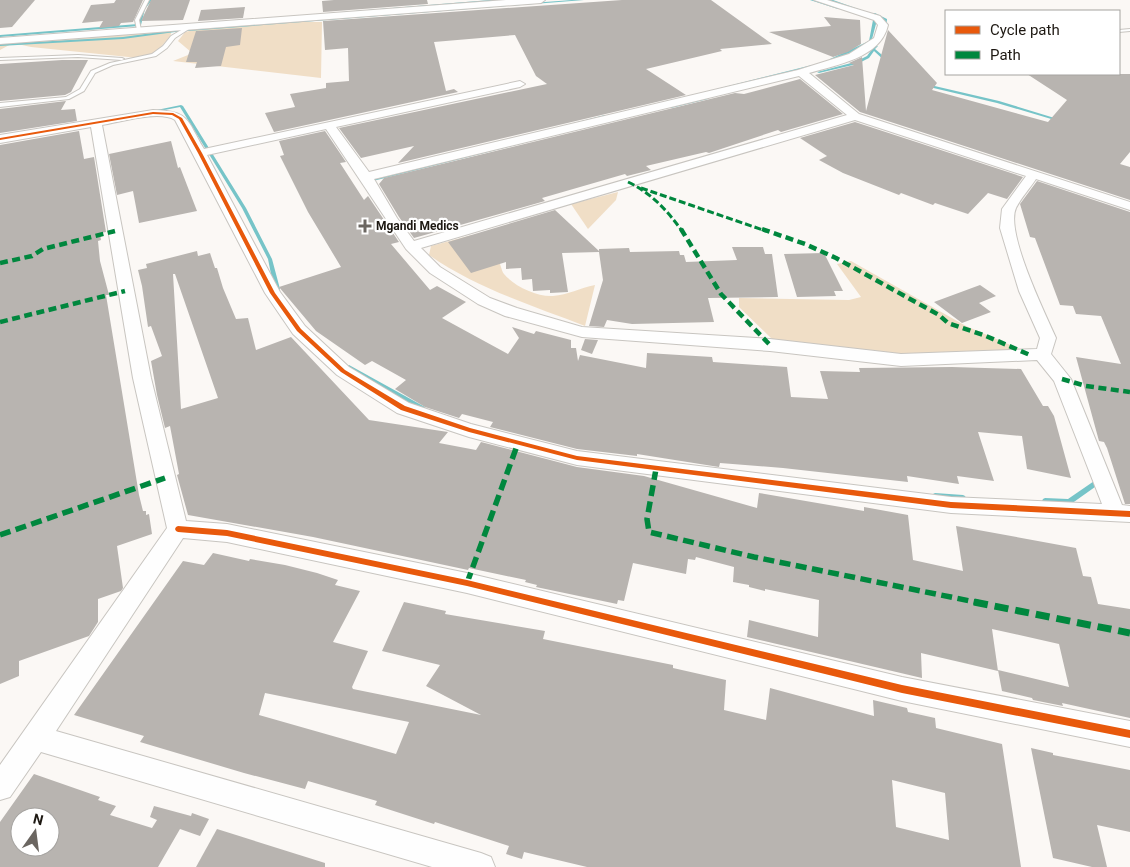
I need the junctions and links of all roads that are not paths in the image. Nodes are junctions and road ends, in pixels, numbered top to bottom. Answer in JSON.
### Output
{"nodes":[{"id":1,"x":148,"y":0,"type":"edge"},
{"id":2,"x":541,"y":0,"type":"edge"},
{"id":3,"x":818,"y":0,"type":"edge"},
{"id":4,"x":190,"y":27,"type":"junction"},
{"id":5,"x":139,"y":30,"type":"junction"},
{"id":6,"x":0,"y":41,"type":"edge"},
{"id":7,"x":0,"y":59,"type":"edge"},
{"id":8,"x":137,"y":59,"type":"junction"},
{"id":9,"x":801,"y":72,"type":"junction"},
{"id":10,"x":520,"y":84,"type":"dead end"},
{"id":11,"x":0,"y":105,"type":"edge"},
{"id":12,"x":854,"y":116,"type":"junction"},
{"id":13,"x":96,"y":123,"type":"junction"},
{"id":14,"x":329,"y":125,"type":"junction"},
{"id":15,"x":0,"y":139,"type":"edge"},
{"id":16,"x":200,"y":153,"type":"junction"},
{"id":17,"x":1034,"y":173,"type":"junction"},
{"id":18,"x":366,"y":177,"type":"junction"},
{"id":19,"x":1130,"y":206,"type":"edge"},
{"id":20,"x":411,"y":246,"type":"junction"},
{"id":21,"x":1042,"y":354,"type":"junction"},
{"id":22,"x":1122,"y":513,"type":"edge"},
{"id":23,"x":178,"y":529,"type":"junction"},
{"id":24,"x":1130,"y":734,"type":"edge"},
{"id":25,"x":36,"y":738,"type":"junction"},
{"id":26,"x":0,"y":787,"type":"edge"},
{"id":27,"x":482,"y":867,"type":"edge"}],
"edges":[{"from":1,"to":5,"type":"lane"},
{"from":2,"to":4,"type":"street"},
{"from":3,"to":9,"type":"street"},
{"from":4,"to":5,"type":"street"},
{"from":4,"to":8,"type":"lane"},
{"from":5,"to":6,"type":"street"},
{"from":7,"to":8,"type":"lane"},
{"from":8,"to":11,"type":"lane"},
{"from":9,"to":12,"type":"street"},
{"from":9,"to":18,"type":"street"},
{"from":10,"to":14,"type":"street"},
{"from":12,"to":17,"type":"street"},
{"from":12,"to":20,"type":"street"},
{"from":13,"to":15,"type":"street"},
{"from":13,"to":16,"type":"street"},
{"from":13,"to":23,"type":"street"},
{"from":14,"to":16,"type":"street"},
{"from":14,"to":18,"type":"street"},
{"from":16,"to":22,"type":"street"},
{"from":17,"to":19,"type":"street"},
{"from":17,"to":21,"type":"street"},
{"from":18,"to":20,"type":"street"},
{"from":20,"to":21,"type":"street"},
{"from":21,"to":22,"type":"street"},
{"from":23,"to":24,"type":"street"},
{"from":23,"to":25,"type":"street"},
{"from":25,"to":26,"type":"street"},
{"from":25,"to":27,"type":"street"}]}
